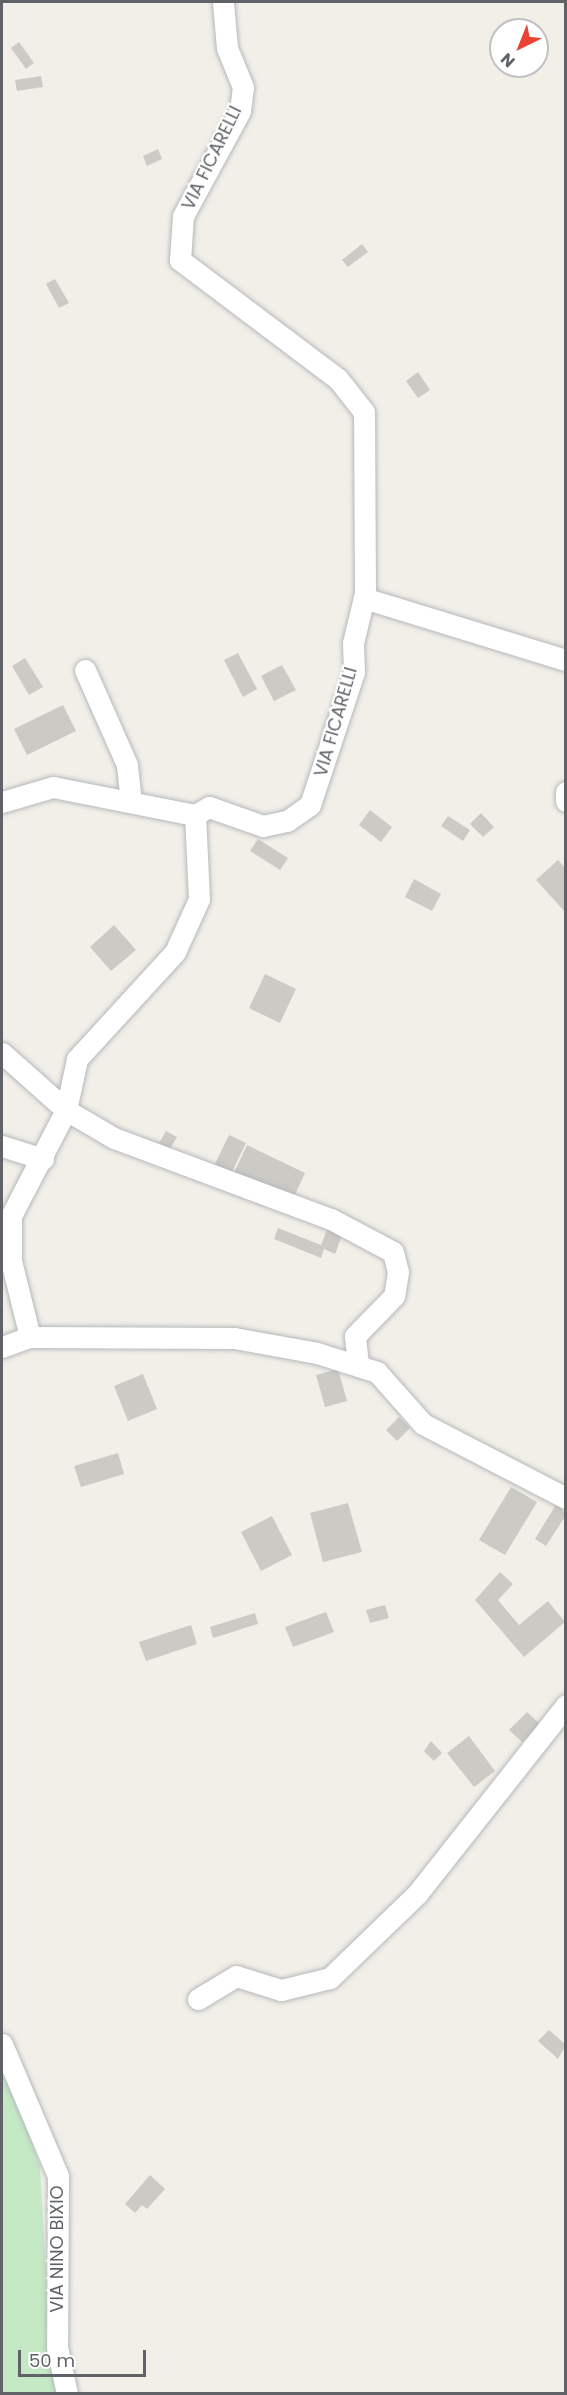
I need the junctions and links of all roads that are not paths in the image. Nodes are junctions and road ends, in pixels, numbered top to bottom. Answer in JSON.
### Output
{"nodes":[{"id":1,"x":223,"y":2,"type":"edge"},
{"id":2,"x":364,"y":598,"type":"junction"},
{"id":3,"x":566,"y":660,"type":"edge"},
{"id":4,"x":85,"y":670,"type":"dead end"},
{"id":5,"x":566,"y":792,"type":"edge"},
{"id":6,"x":2,"y":800,"type":"edge"},
{"id":7,"x":131,"y":801,"type":"junction"},
{"id":8,"x":566,"y":801,"type":"edge"},
{"id":9,"x":195,"y":815,"type":"junction"},
{"id":10,"x":2,"y":1053,"type":"edge"},
{"id":11,"x":66,"y":1110,"type":"junction"},
{"id":12,"x":2,"y":1146,"type":"edge"},
{"id":13,"x":43,"y":1159,"type":"junction"},
{"id":14,"x":30,"y":1337,"type":"junction"},
{"id":15,"x":2,"y":1347,"type":"edge"},
{"id":16,"x":358,"y":1366,"type":"junction"},
{"id":17,"x":563,"y":1497,"type":"edge"},
{"id":18,"x":566,"y":1705,"type":"edge"},
{"id":19,"x":198,"y":1999,"type":"dead end"},
{"id":20,"x":2,"y":2044,"type":"edge"},
{"id":21,"x":67,"y":2394,"type":"edge"}],
"edges":[{"from":1,"to":2,"type":"street","name":"VIA FICARELLI"},
{"from":2,"to":3,"type":"street"},
{"from":2,"to":9,"type":"street","name":"VIA FICARELLI"},
{"from":4,"to":7,"type":"street"},
{"from":5,"to":8,"type":"street"},
{"from":6,"to":7,"type":"street","name":"VIA FICARELLI"},
{"from":7,"to":9,"type":"street","name":"VIA FICARELLI"},
{"from":9,"to":11,"type":"street"},
{"from":10,"to":11,"type":"street"},
{"from":11,"to":13,"type":"street"},
{"from":11,"to":16,"type":"street"},
{"from":12,"to":13,"type":"street"},
{"from":13,"to":14,"type":"street"},
{"from":14,"to":15,"type":"street"},
{"from":14,"to":16,"type":"street"},
{"from":16,"to":17,"type":"street"},
{"from":18,"to":19,"type":"street"},
{"from":20,"to":21,"type":"street","name":"VIA NINO BIXIO"}]}
